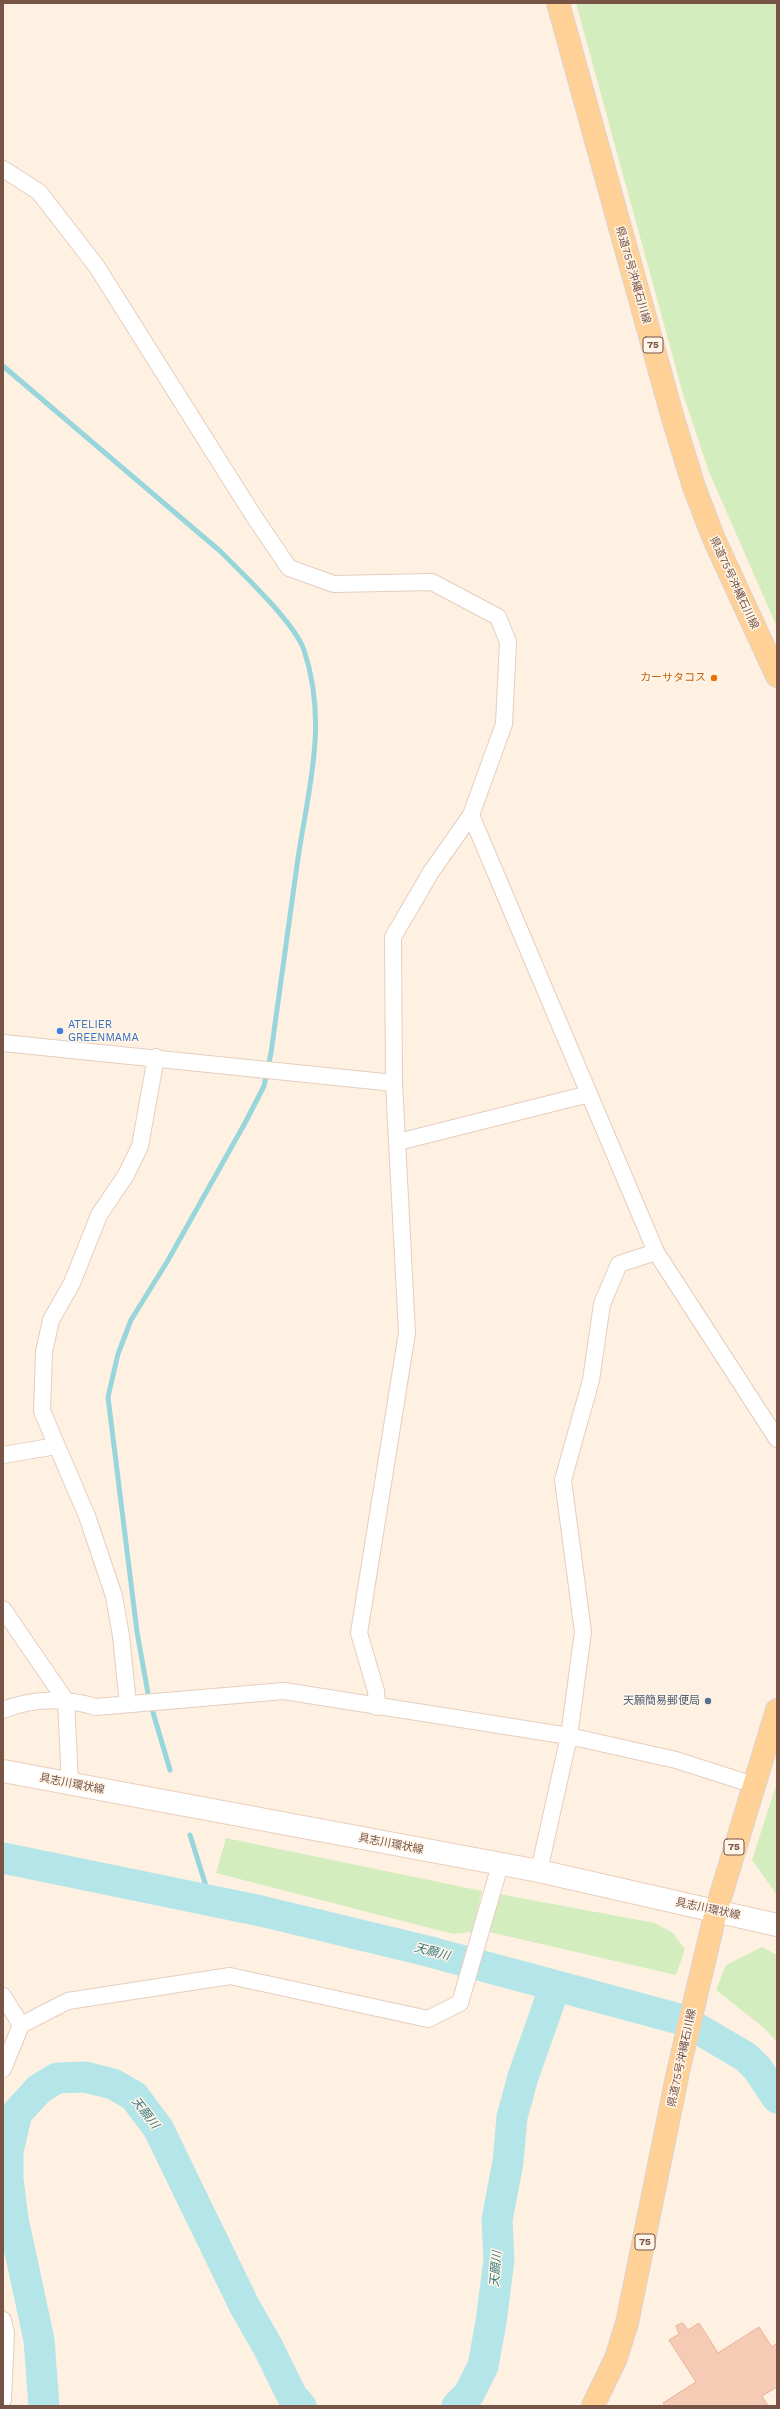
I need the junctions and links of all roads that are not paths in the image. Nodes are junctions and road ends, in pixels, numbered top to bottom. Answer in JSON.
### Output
{"nodes":[{"id":1,"x":558,"y":3,"type":"edge"},
{"id":2,"x":3,"y":169,"type":"edge"},
{"id":3,"x":777,"y":676,"type":"edge"},
{"id":4,"x":470,"y":815,"type":"junction"},
{"id":5,"x":3,"y":1043,"type":"edge"},
{"id":6,"x":156,"y":1057,"type":"junction"},
{"id":7,"x":394,"y":1083,"type":"junction"},
{"id":8,"x":589,"y":1094,"type":"junction"},
{"id":9,"x":398,"y":1142,"type":"junction"},
{"id":10,"x":656,"y":1252,"type":"junction"},
{"id":11,"x":777,"y":1439,"type":"edge"},
{"id":12,"x":56,"y":1446,"type":"junction"},
{"id":13,"x":3,"y":1455,"type":"edge"},
{"id":14,"x":3,"y":1609,"type":"edge"},
{"id":15,"x":66,"y":1701,"type":"junction"},
{"id":16,"x":128,"y":1704,"type":"junction"},
{"id":17,"x":377,"y":1707,"type":"junction"},
{"id":18,"x":3,"y":1710,"type":"edge"},
{"id":19,"x":777,"y":1710,"type":"edge"},
{"id":20,"x":569,"y":1736,"type":"junction"},
{"id":21,"x":3,"y":1771,"type":"edge"},
{"id":22,"x":70,"y":1783,"type":"junction"},
{"id":23,"x":754,"y":1785,"type":"junction"},
{"id":24,"x":500,"y":1864,"type":"junction"},
{"id":25,"x":539,"y":1871,"type":"junction"},
{"id":26,"x":716,"y":1911,"type":"junction"},
{"id":27,"x":777,"y":1925,"type":"edge"},
{"id":28,"x":3,"y":1996,"type":"edge"},
{"id":29,"x":21,"y":2025,"type":"junction"},
{"id":30,"x":3,"y":2069,"type":"edge"},
{"id":31,"x":3,"y":2320,"type":"edge"},
{"id":32,"x":3,"y":2400,"type":"edge"},
{"id":33,"x":593,"y":2406,"type":"edge"}],
"edges":[{"from":1,"to":3,"type":"main road","name":"県道75号沖縄石川線","number":"75"},
{"from":2,"to":4,"type":"street"},
{"from":4,"to":7,"type":"street"},
{"from":4,"to":8,"type":"street"},
{"from":5,"to":6,"type":"street"},
{"from":6,"to":7,"type":"street"},
{"from":6,"to":12,"type":"street"},
{"from":7,"to":9,"type":"street"},
{"from":8,"to":9,"type":"street"},
{"from":8,"to":10,"type":"street"},
{"from":9,"to":17,"type":"street"},
{"from":10,"to":11,"type":"street"},
{"from":10,"to":20,"type":"street"},
{"from":12,"to":13,"type":"street"},
{"from":12,"to":16,"type":"street"},
{"from":14,"to":15,"type":"street"},
{"from":15,"to":16,"type":"street"},
{"from":15,"to":18,"type":"street"},
{"from":15,"to":22,"type":"street"},
{"from":16,"to":17,"type":"street"},
{"from":17,"to":20,"type":"street"},
{"from":19,"to":23,"type":"main road","name":"県道75号沖縄石川線","number":"75"},
{"from":20,"to":23,"type":"street"},
{"from":20,"to":25,"type":"street"},
{"from":21,"to":22,"type":"main road","name":"具志川環状線"},
{"from":22,"to":24,"type":"main road","name":"具志川環状線"},
{"from":23,"to":26,"type":"main road","name":"県道75号沖縄石川線","number":"75"},
{"from":24,"to":25,"type":"main road","name":"具志川環状線"},
{"from":24,"to":29,"type":"street"},
{"from":25,"to":26,"type":"main road","name":"具志川環状線"},
{"from":26,"to":27,"type":"main road","name":"具志川環状線"},
{"from":26,"to":33,"type":"main road","name":"県道75号沖縄石川線","number":"75"},
{"from":28,"to":29,"type":"street"},
{"from":29,"to":30,"type":"street"},
{"from":31,"to":32,"type":"street"}]}
